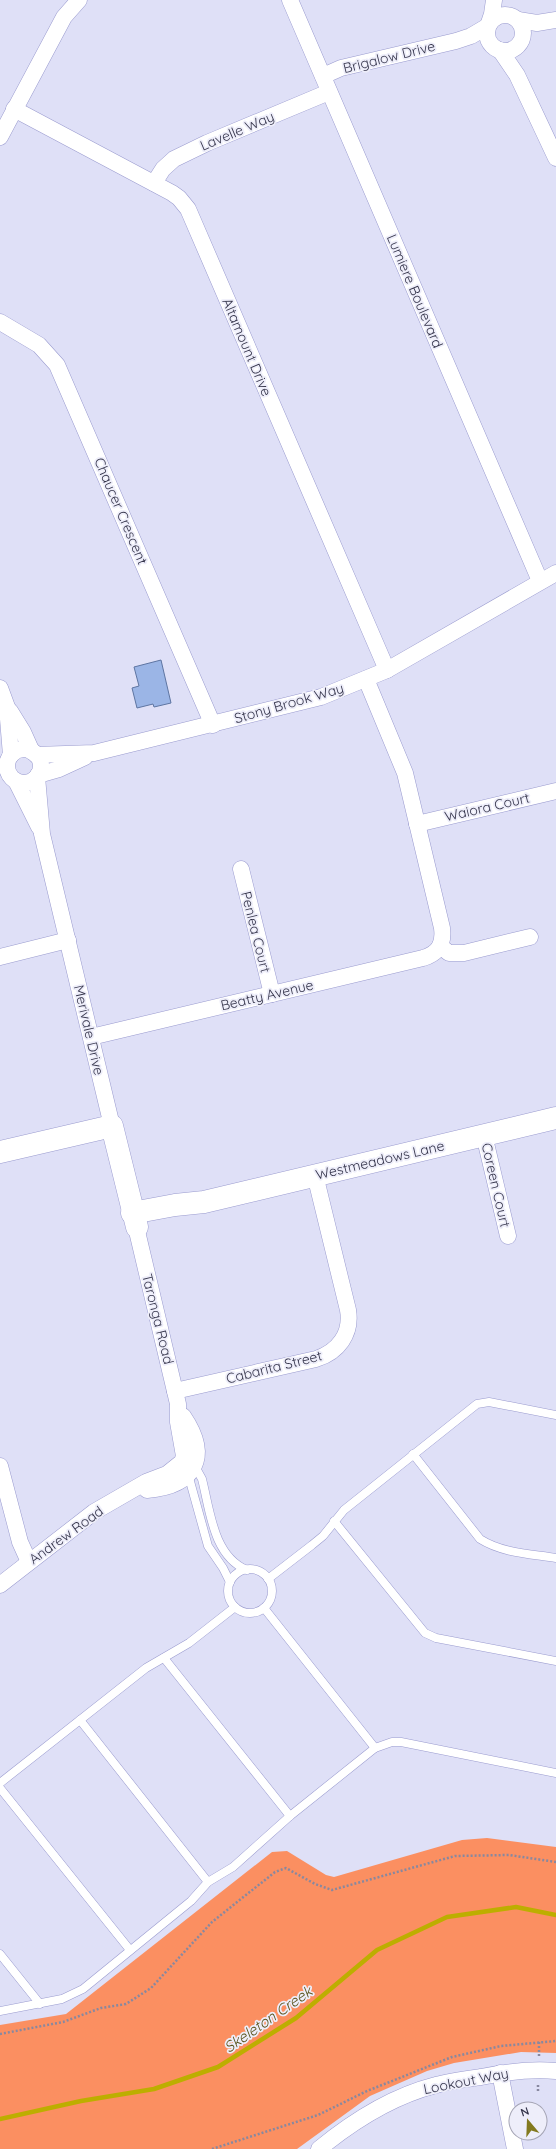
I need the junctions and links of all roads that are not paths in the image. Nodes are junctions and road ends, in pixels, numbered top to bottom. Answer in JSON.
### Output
{"nodes":[{"id":1,"x":79,"y":0,"type":"edge"},
{"id":2,"x":290,"y":0,"type":"edge"},
{"id":3,"x":494,"y":0,"type":"edge"},
{"id":4,"x":499,"y":0,"type":"edge"},
{"id":5,"x":516,"y":18,"type":"junction"},
{"id":6,"x":552,"y":21,"type":"edge"},
{"id":7,"x":488,"y":24,"type":"junction"},
{"id":8,"x":456,"y":41,"type":"junction"},
{"id":9,"x":520,"y":42,"type":"junction"},
{"id":10,"x":496,"y":48,"type":"junction"},
{"id":11,"x":518,"y":75,"type":"junction"},
{"id":12,"x":323,"y":76,"type":"junction"},
{"id":13,"x":329,"y":92,"type":"junction"},
{"id":14,"x":14,"y":109,"type":"junction"},
{"id":15,"x":0,"y":136,"type":"edge"},
{"id":16,"x":556,"y":158,"type":"edge"},
{"id":17,"x":154,"y":183,"type":"junction"},
{"id":18,"x":0,"y":322,"type":"edge"},
{"id":19,"x":556,"y":573,"type":"edge"},
{"id":20,"x":540,"y":581,"type":"junction"},
{"id":21,"x":387,"y":670,"type":"junction"},
{"id":22,"x":366,"y":679,"type":"junction"},
{"id":23,"x":0,"y":688,"type":"edge"},
{"id":24,"x":7,"y":707,"type":"junction"},
{"id":25,"x":213,"y":725,"type":"junction"},
{"id":26,"x":34,"y":753,"type":"junction"},
{"id":27,"x":94,"y":753,"type":"junction"},
{"id":28,"x":7,"y":758,"type":"edge"},
{"id":29,"x":38,"y":776,"type":"junction"},
{"id":30,"x":9,"y":780,"type":"edge"},
{"id":31,"x":556,"y":791,"type":"edge"},
{"id":32,"x":417,"y":824,"type":"junction"},
{"id":33,"x":42,"y":834,"type":"junction"},
{"id":34,"x":241,"y":869,"type":"dead end"},
{"id":35,"x":530,"y":937,"type":"dead end"},
{"id":36,"x":68,"y":940,"type":"junction"},
{"id":37,"x":440,"y":946,"type":"junction"},
{"id":38,"x":0,"y":957,"type":"edge"},
{"id":39,"x":272,"y":994,"type":"junction"},
{"id":40,"x":91,"y":1037,"type":"junction"},
{"id":41,"x":556,"y":1118,"type":"edge"},
{"id":42,"x":112,"y":1126,"type":"junction"},
{"id":43,"x":484,"y":1135,"type":"junction"},
{"id":44,"x":0,"y":1152,"type":"edge"},
{"id":45,"x":316,"y":1175,"type":"junction"},
{"id":46,"x":134,"y":1220,"type":"junction"},
{"id":47,"x":508,"y":1236,"type":"dead end"},
{"id":48,"x":175,"y":1391,"type":"junction"},
{"id":49,"x":556,"y":1415,"type":"edge"},
{"id":50,"x":413,"y":1454,"type":"junction"},
{"id":51,"x":0,"y":1466,"type":"edge"},
{"id":52,"x":188,"y":1468,"type":"junction"},
{"id":53,"x":334,"y":1521,"type":"junction"},
{"id":54,"x":556,"y":1558,"type":"edge"},
{"id":55,"x":29,"y":1562,"type":"junction"},
{"id":56,"x":247,"y":1570,"type":"junction"},
{"id":57,"x":268,"y":1579,"type":"junction"},
{"id":58,"x":230,"y":1582,"type":"junction"},
{"id":59,"x":0,"y":1585,"type":"edge"},
{"id":60,"x":235,"y":1607,"type":"junction"},
{"id":61,"x":264,"y":1608,"type":"junction"},
{"id":62,"x":164,"y":1658,"type":"junction"},
{"id":63,"x":556,"y":1661,"type":"edge"},
{"id":64,"x":80,"y":1720,"type":"junction"},
{"id":65,"x":375,"y":1748,"type":"junction"},
{"id":66,"x":556,"y":1773,"type":"edge"},
{"id":67,"x":0,"y":1783,"type":"edge"},
{"id":68,"x":0,"y":1788,"type":"edge"},
{"id":69,"x":290,"y":1816,"type":"junction"},
{"id":70,"x":208,"y":1882,"type":"junction"},
{"id":71,"x":130,"y":1950,"type":"junction"},
{"id":72,"x":0,"y":1954,"type":"edge"},
{"id":73,"x":40,"y":2004,"type":"junction"},
{"id":74,"x":0,"y":2011,"type":"edge"},
{"id":75,"x":556,"y":2071,"type":"edge"},
{"id":76,"x":500,"y":2073,"type":"junction"},
{"id":77,"x":319,"y":2149,"type":"edge"},
{"id":78,"x":515,"y":2149,"type":"edge"}],
"edges":[{"from":1,"to":14,"type":"street"},
{"from":2,"to":12,"type":"street","name":"Lumiere Boulevard"},
{"from":3,"to":7,"type":"street"},
{"from":4,"to":5,"type":"street"},
{"from":5,"to":6,"type":"street"},
{"from":5,"to":7,"type":"street"},
{"from":5,"to":9,"type":"street"},
{"from":6,"to":9,"type":"street"},
{"from":7,"to":8,"type":"street","name":"Brigalow Drive"},
{"from":7,"to":10,"type":"street"},
{"from":8,"to":10,"type":"street","name":"Brigalow Drive"},
{"from":8,"to":12,"type":"street","name":"Brigalow Drive"},
{"from":9,"to":10,"type":"street"},
{"from":9,"to":11,"type":"street"},
{"from":10,"to":11,"type":"street"},
{"from":11,"to":16,"type":"street"},
{"from":12,"to":13,"type":"street","name":"Lumiere Boulevard"},
{"from":13,"to":17,"type":"street","name":"Lavelle Way"},
{"from":13,"to":20,"type":"street","name":"Lumiere Boulevard"},
{"from":14,"to":15,"type":"street"},
{"from":14,"to":17,"type":"street","name":"Altamount Drive"},
{"from":17,"to":21,"type":"street","name":"Altamount Drive"},
{"from":18,"to":25,"type":"street","name":"Chaucer Crescent"},
{"from":19,"to":20,"type":"street","name":"Stony Brook Way"},
{"from":20,"to":21,"type":"street","name":"Stony Brook Way"},
{"from":21,"to":22,"type":"street","name":"Stony Brook Way"},
{"from":22,"to":25,"type":"street","name":"Stony Brook Way"},
{"from":22,"to":32,"type":"street"},
{"from":23,"to":24,"type":"street"},
{"from":24,"to":26,"type":"street"},
{"from":24,"to":28,"type":"street"},
{"from":25,"to":27,"type":"street","name":"Stony Brook Way"},
{"from":26,"to":27,"type":"street","name":"Stony Brook Way"},
{"from":26,"to":28,"type":"street"},
{"from":26,"to":29,"type":"street"},
{"from":27,"to":29,"type":"street","name":"Stony Brook Way"},
{"from":28,"to":30,"type":"street"},
{"from":29,"to":30,"type":"street"},
{"from":29,"to":33,"type":"street","name":"Merivale Drive"},
{"from":30,"to":33,"type":"street","name":"Merivale Drive"},
{"from":31,"to":32,"type":"street","name":"Waiora Court"},
{"from":32,"to":37,"type":"street"},
{"from":33,"to":36,"type":"street","name":"Merivale Drive"},
{"from":34,"to":39,"type":"street","name":"Penlea Court"},
{"from":35,"to":37,"type":"street"},
{"from":36,"to":38,"type":"street"},
{"from":36,"to":40,"type":"street","name":"Merivale Drive"},
{"from":37,"to":39,"type":"street","name":"Beatty Avenue"},
{"from":39,"to":40,"type":"street","name":"Beatty Avenue"},
{"from":40,"to":42,"type":"street","name":"Merivale Drive"},
{"from":41,"to":43,"type":"street","name":"Westmeadows Lane"},
{"from":42,"to":44,"type":"street"},
{"from":42,"to":46,"type":"street","name":"Merivale Drive"},
{"from":43,"to":45,"type":"street","name":"Westmeadows Lane"},
{"from":43,"to":47,"type":"street","name":"Coreen Court"},
{"from":45,"to":46,"type":"street","name":"Westmeadows Lane"},
{"from":45,"to":48,"type":"street","name":"Cabarita Street"},
{"from":46,"to":48,"type":"street","name":"Taronga Road"},
{"from":48,"to":52,"type":"street","name":"Taronga Road"},
{"from":49,"to":50,"type":"lane"},
{"from":50,"to":53,"type":"lane"},
{"from":50,"to":54,"type":"lane"},
{"from":51,"to":55,"type":"street"},
{"from":52,"to":55,"type":"street","name":"Andrew Road"},
{"from":52,"to":56,"type":"lane","name":"Taronga Road"},
{"from":52,"to":58,"type":"lane","name":"Taronga Road"},
{"from":53,"to":57,"type":"lane"},
{"from":53,"to":63,"type":"lane"},
{"from":55,"to":59,"type":"street","name":"Andrew Road"},
{"from":56,"to":57,"type":"lane"},
{"from":56,"to":58,"type":"lane"},
{"from":57,"to":61,"type":"lane"},
{"from":58,"to":60,"type":"lane"},
{"from":60,"to":61,"type":"lane"},
{"from":60,"to":62,"type":"lane"},
{"from":61,"to":65,"type":"lane"},
{"from":62,"to":64,"type":"lane"},
{"from":62,"to":69,"type":"lane"},
{"from":64,"to":67,"type":"lane"},
{"from":64,"to":70,"type":"lane"},
{"from":65,"to":66,"type":"lane"},
{"from":65,"to":69,"type":"lane"},
{"from":68,"to":71,"type":"lane"},
{"from":69,"to":70,"type":"lane"},
{"from":70,"to":71,"type":"lane"},
{"from":71,"to":73,"type":"lane"},
{"from":72,"to":73,"type":"lane"},
{"from":73,"to":74,"type":"lane"},
{"from":75,"to":76,"type":"street","name":"Lookout Way"},
{"from":76,"to":77,"type":"street","name":"Lookout Way"},
{"from":76,"to":78,"type":"street"}]}
